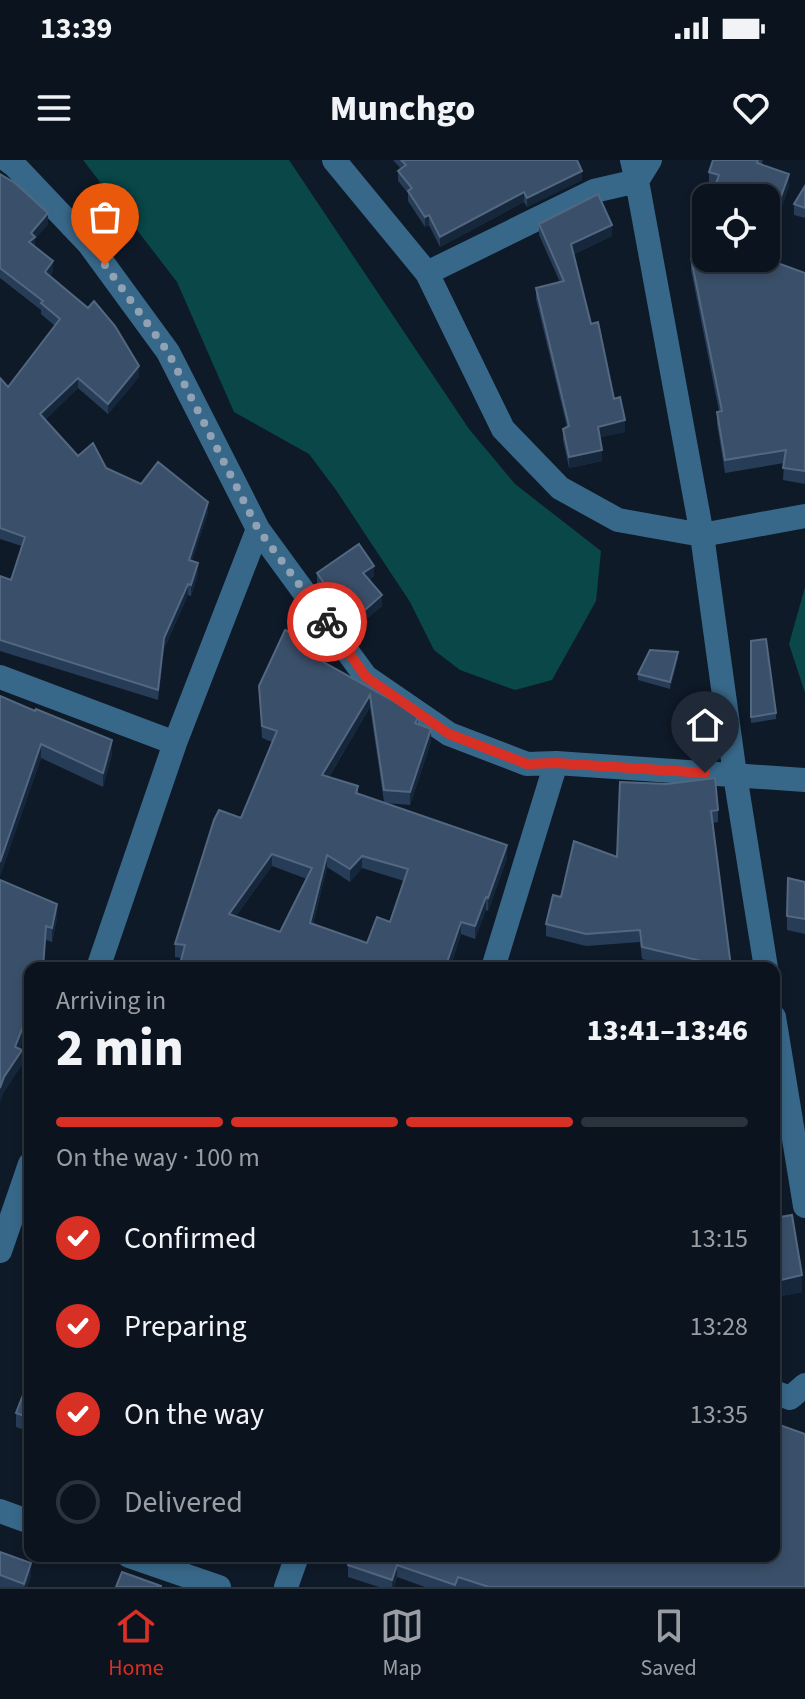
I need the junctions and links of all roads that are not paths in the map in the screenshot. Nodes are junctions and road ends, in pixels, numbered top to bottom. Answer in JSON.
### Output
{"nodes":[{"id":1,"x":7,"y":160,"type":"edge"},
{"id":2,"x":334,"y":160,"type":"edge"},
{"id":3,"x":640,"y":167,"type":"edge"},
{"id":4,"x":427,"y":273,"type":"junction"},
{"id":5,"x":805,"y":516,"type":"edge"},
{"id":6,"x":258,"y":529,"type":"junction"},
{"id":7,"x":702,"y":535,"type":"junction"},
{"id":8,"x":0,"y":677,"type":"edge"},
{"id":9,"x":175,"y":743,"type":"junction"},
{"id":10,"x":556,"y":763,"type":"junction"},
{"id":11,"x":735,"y":775,"type":"junction"},
{"id":12,"x":805,"y":780,"type":"edge"},
{"id":13,"x":100,"y":962,"type":"edge"},
{"id":14,"x":495,"y":962,"type":"edge"},
{"id":15,"x":765,"y":962,"type":"edge"},
{"id":16,"x":780,"y":1054,"type":"edge"},
{"id":17,"x":24,"y":1181,"type":"edge"},
{"id":18,"x":805,"y":1206,"type":"edge"},
{"id":19,"x":0,"y":1251,"type":"edge"},
{"id":20,"x":805,"y":1385,"type":"edge"},
{"id":21,"x":780,"y":1394,"type":"edge"},
{"id":22,"x":0,"y":1511,"type":"edge"},
{"id":23,"x":24,"y":1520,"type":"edge"},
{"id":24,"x":146,"y":1562,"type":"edge"},
{"id":25,"x":295,"y":1562,"type":"edge"},
{"id":26,"x":219,"y":1587,"type":"edge"},
{"id":27,"x":286,"y":1587,"type":"edge"}],
"edges":[{"from":1,"to":6,"type":"street"},
{"from":2,"to":4,"type":"street"},
{"from":3,"to":4,"type":"street"},
{"from":3,"to":7,"type":"street"},
{"from":4,"to":7,"type":"street"},
{"from":5,"to":7,"type":"street"},
{"from":6,"to":9,"type":"street"},
{"from":6,"to":10,"type":"street"},
{"from":7,"to":11,"type":"street"},
{"from":8,"to":9,"type":"street"},
{"from":9,"to":13,"type":"street"},
{"from":10,"to":11,"type":"street"},
{"from":10,"to":14,"type":"street"},
{"from":11,"to":12,"type":"street"},
{"from":11,"to":15,"type":"street"},
{"from":16,"to":18,"type":"street"},
{"from":17,"to":19,"type":"street"},
{"from":20,"to":21,"type":"street"},
{"from":22,"to":23,"type":"street"},
{"from":24,"to":26,"type":"street"},
{"from":25,"to":27,"type":"street"}]}
